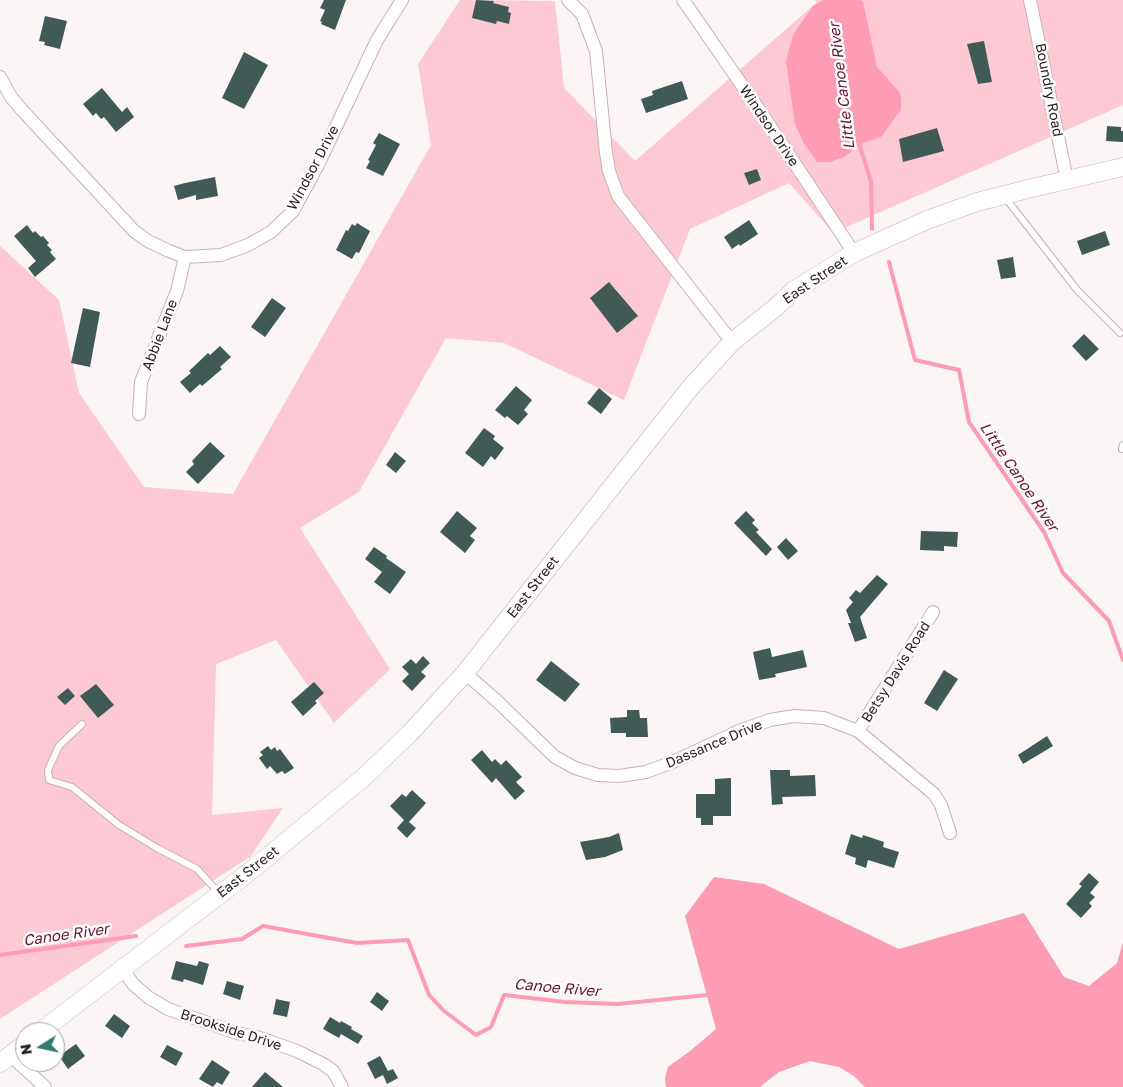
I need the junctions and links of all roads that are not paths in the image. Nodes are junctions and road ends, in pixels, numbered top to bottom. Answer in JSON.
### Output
{"nodes":[{"id":1,"x":402,"y":0,"type":"edge"},
{"id":2,"x":568,"y":0,"type":"edge"},
{"id":3,"x":683,"y":0,"type":"edge"},
{"id":4,"x":1030,"y":0,"type":"edge"},
{"id":5,"x":0,"y":77,"type":"edge"},
{"id":6,"x":1123,"y":167,"type":"edge"},
{"id":7,"x":1067,"y":180,"type":"junction"},
{"id":8,"x":1004,"y":196,"type":"junction"},
{"id":9,"x":854,"y":254,"type":"junction"},
{"id":10,"x":185,"y":256,"type":"junction"},
{"id":11,"x":1120,"y":333,"type":"dead end"},
{"id":12,"x":732,"y":342,"type":"junction"},
{"id":13,"x":139,"y":414,"type":"dead end"},
{"id":14,"x":934,"y":612,"type":"dead end"},
{"id":15,"x":465,"y":673,"type":"junction"},
{"id":16,"x":82,"y":724,"type":"dead end"},
{"id":17,"x":858,"y":732,"type":"junction"},
{"id":18,"x":950,"y":833,"type":"dead end"},
{"id":19,"x":220,"y":894,"type":"junction"},
{"id":20,"x":122,"y":968,"type":"junction"},
{"id":21,"x":53,"y":1022,"type":"edge"},
{"id":22,"x":5,"y":1059,"type":"edge"},
{"id":23,"x":46,"y":1087,"type":"edge"},
{"id":24,"x":342,"y":1087,"type":"edge"}],
"edges":[{"from":1,"to":10,"type":"street","name":"Windsor Drive"},
{"from":2,"to":12,"type":"street"},
{"from":3,"to":9,"type":"street","name":"Windsor Drive"},
{"from":4,"to":7,"type":"street","name":"Boundry Road"},
{"from":5,"to":10,"type":"street","name":"Windsor Drive"},
{"from":6,"to":7,"type":"street","name":"East Street"},
{"from":7,"to":8,"type":"street","name":"East Street"},
{"from":8,"to":9,"type":"street","name":"East Street"},
{"from":8,"to":11,"type":"lane"},
{"from":9,"to":12,"type":"street","name":"East Street"},
{"from":10,"to":13,"type":"street","name":"Abbie Lane"},
{"from":12,"to":15,"type":"street","name":"East Street"},
{"from":14,"to":17,"type":"street","name":"Betsy Davis Road"},
{"from":15,"to":17,"type":"street","name":"Dassance Drive"},
{"from":15,"to":19,"type":"street","name":"East Street"},
{"from":16,"to":19,"type":"lane"},
{"from":17,"to":18,"type":"street","name":"Dassance Drive"},
{"from":19,"to":20,"type":"street","name":"East Street"},
{"from":20,"to":21,"type":"street","name":"East Street"},
{"from":20,"to":24,"type":"street","name":"Brookside Drive"},
{"from":22,"to":23,"type":"street"}]}
